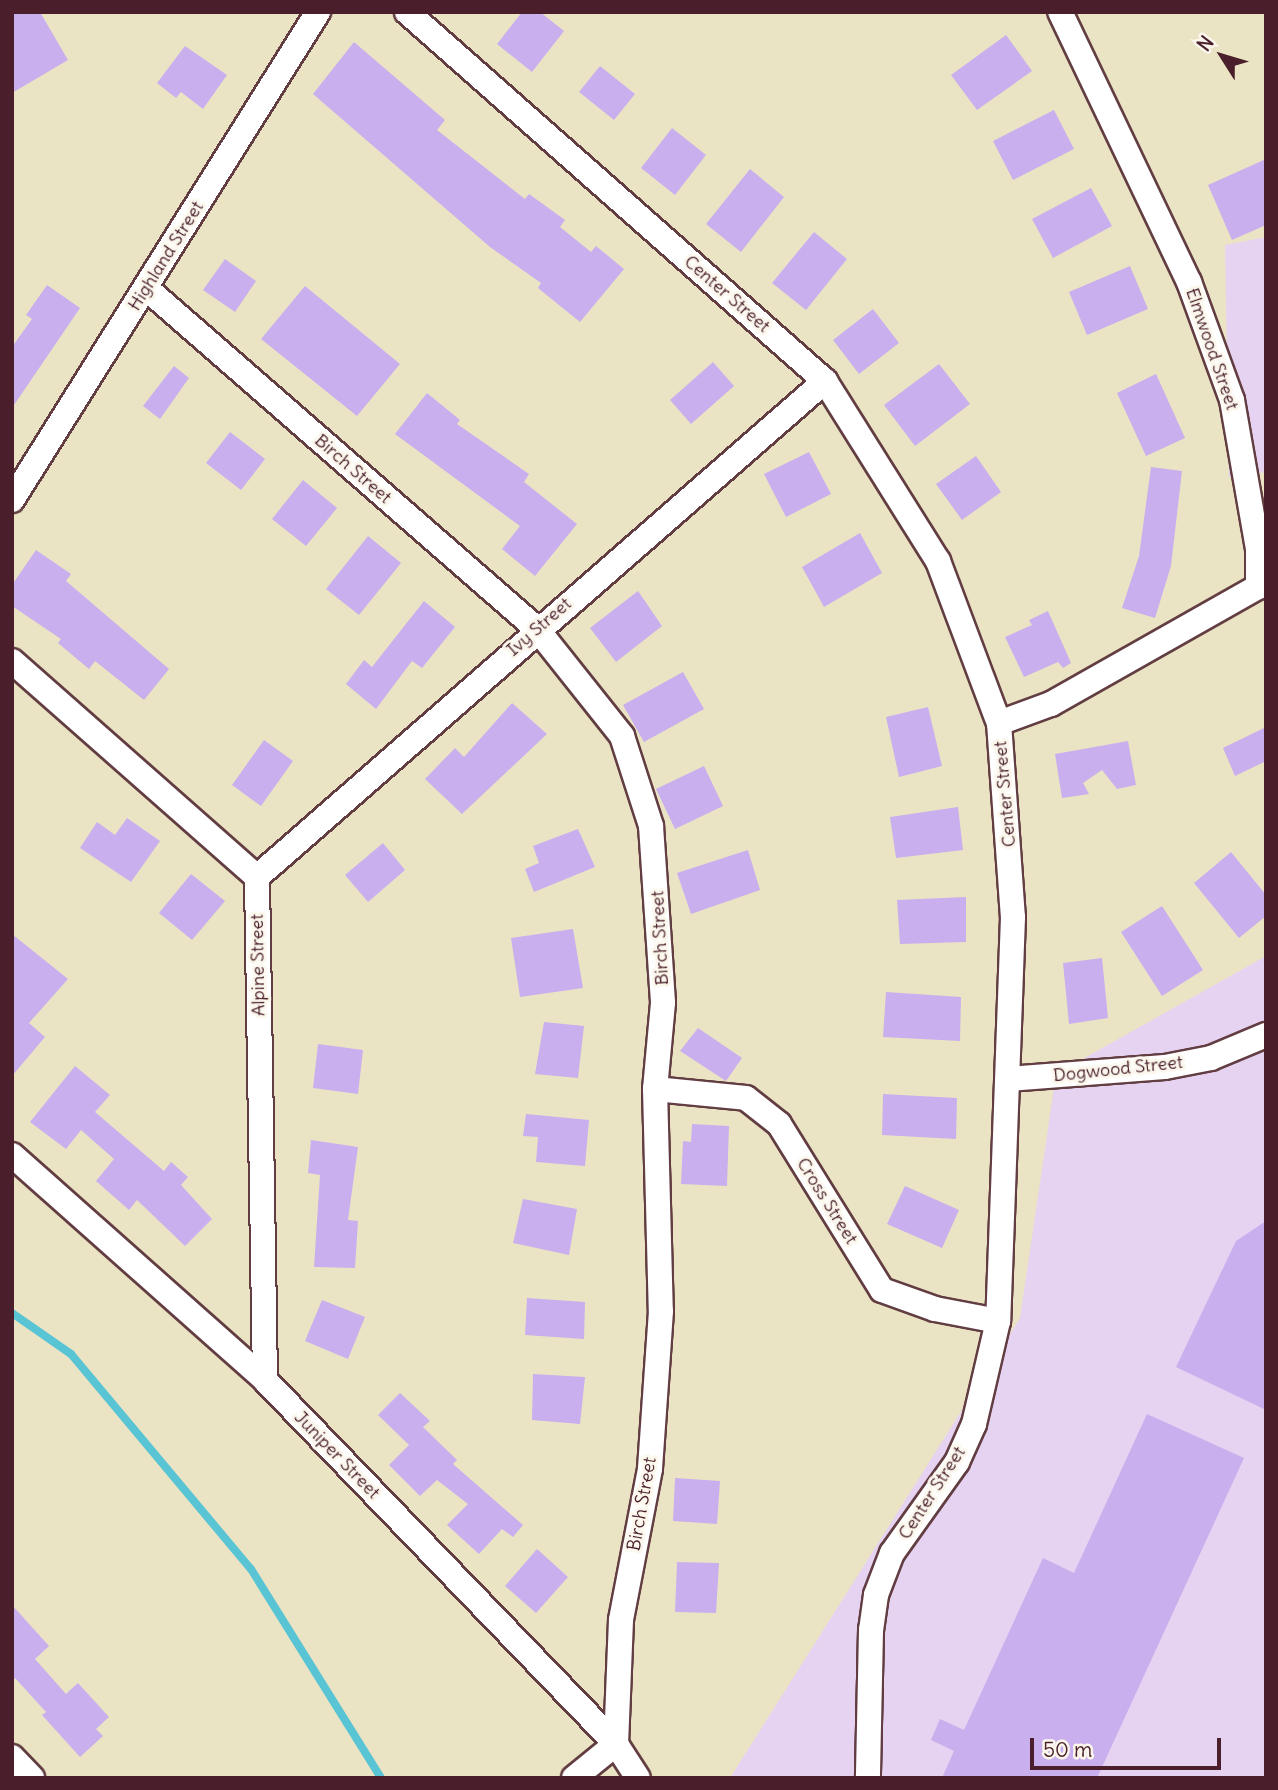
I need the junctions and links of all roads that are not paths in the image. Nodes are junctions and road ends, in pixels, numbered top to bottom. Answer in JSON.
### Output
{"nodes":[{"id":1,"x":318,"y":12,"type":"edge"},
{"id":2,"x":407,"y":12,"type":"edge"},
{"id":3,"x":1060,"y":12,"type":"edge"},
{"id":4,"x":146,"y":288,"type":"junction"},
{"id":5,"x":825,"y":381,"type":"junction"},
{"id":6,"x":12,"y":500,"type":"edge"},
{"id":7,"x":1262,"y":592,"type":"edge"},
{"id":8,"x":537,"y":629,"type":"junction"},
{"id":9,"x":12,"y":661,"type":"edge"},
{"id":10,"x":999,"y":723,"type":"junction"},
{"id":11,"x":257,"y":877,"type":"junction"},
{"id":12,"x":1266,"y":1035,"type":"edge"},
{"id":13,"x":1008,"y":1079,"type":"junction"},
{"id":14,"x":655,"y":1089,"type":"junction"},
{"id":15,"x":12,"y":1155,"type":"edge"},
{"id":16,"x":998,"y":1321,"type":"junction"},
{"id":17,"x":265,"y":1380,"type":"junction"},
{"id":18,"x":615,"y":1744,"type":"junction"},
{"id":19,"x":12,"y":1757,"type":"edge"},
{"id":20,"x":32,"y":1778,"type":"edge"},
{"id":21,"x":574,"y":1778,"type":"edge"},
{"id":22,"x":638,"y":1778,"type":"edge"},
{"id":23,"x":868,"y":1778,"type":"edge"}],
"edges":[{"from":1,"to":4,"type":"street","name":"Highland Street"},
{"from":2,"to":5,"type":"street","name":"Center Street"},
{"from":3,"to":7,"type":"street","name":"Elmwood Street"},
{"from":4,"to":6,"type":"street","name":"Highland Street"},
{"from":4,"to":8,"type":"street","name":"Birch Street"},
{"from":5,"to":8,"type":"street","name":"Ivy Street"},
{"from":5,"to":10,"type":"street","name":"Center Street"},
{"from":7,"to":10,"type":"street","name":"Elmwood Street"},
{"from":8,"to":11,"type":"street","name":"Ivy Street"},
{"from":8,"to":14,"type":"street","name":"Birch Street"},
{"from":9,"to":11,"type":"street"},
{"from":10,"to":13,"type":"street","name":"Center Street"},
{"from":11,"to":17,"type":"street","name":"Alpine Street"},
{"from":12,"to":13,"type":"street","name":"Dogwood Street"},
{"from":13,"to":16,"type":"street","name":"Center Street"},
{"from":14,"to":16,"type":"street","name":"Cross Street"},
{"from":14,"to":18,"type":"street","name":"Birch Street"},
{"from":15,"to":17,"type":"street","name":"Juniper Street"},
{"from":16,"to":23,"type":"street","name":"Center Street"},
{"from":17,"to":18,"type":"street","name":"Juniper Street"},
{"from":18,"to":21,"type":"street"},
{"from":18,"to":22,"type":"street","name":"Juniper Street"},
{"from":19,"to":20,"type":"street"}]}
